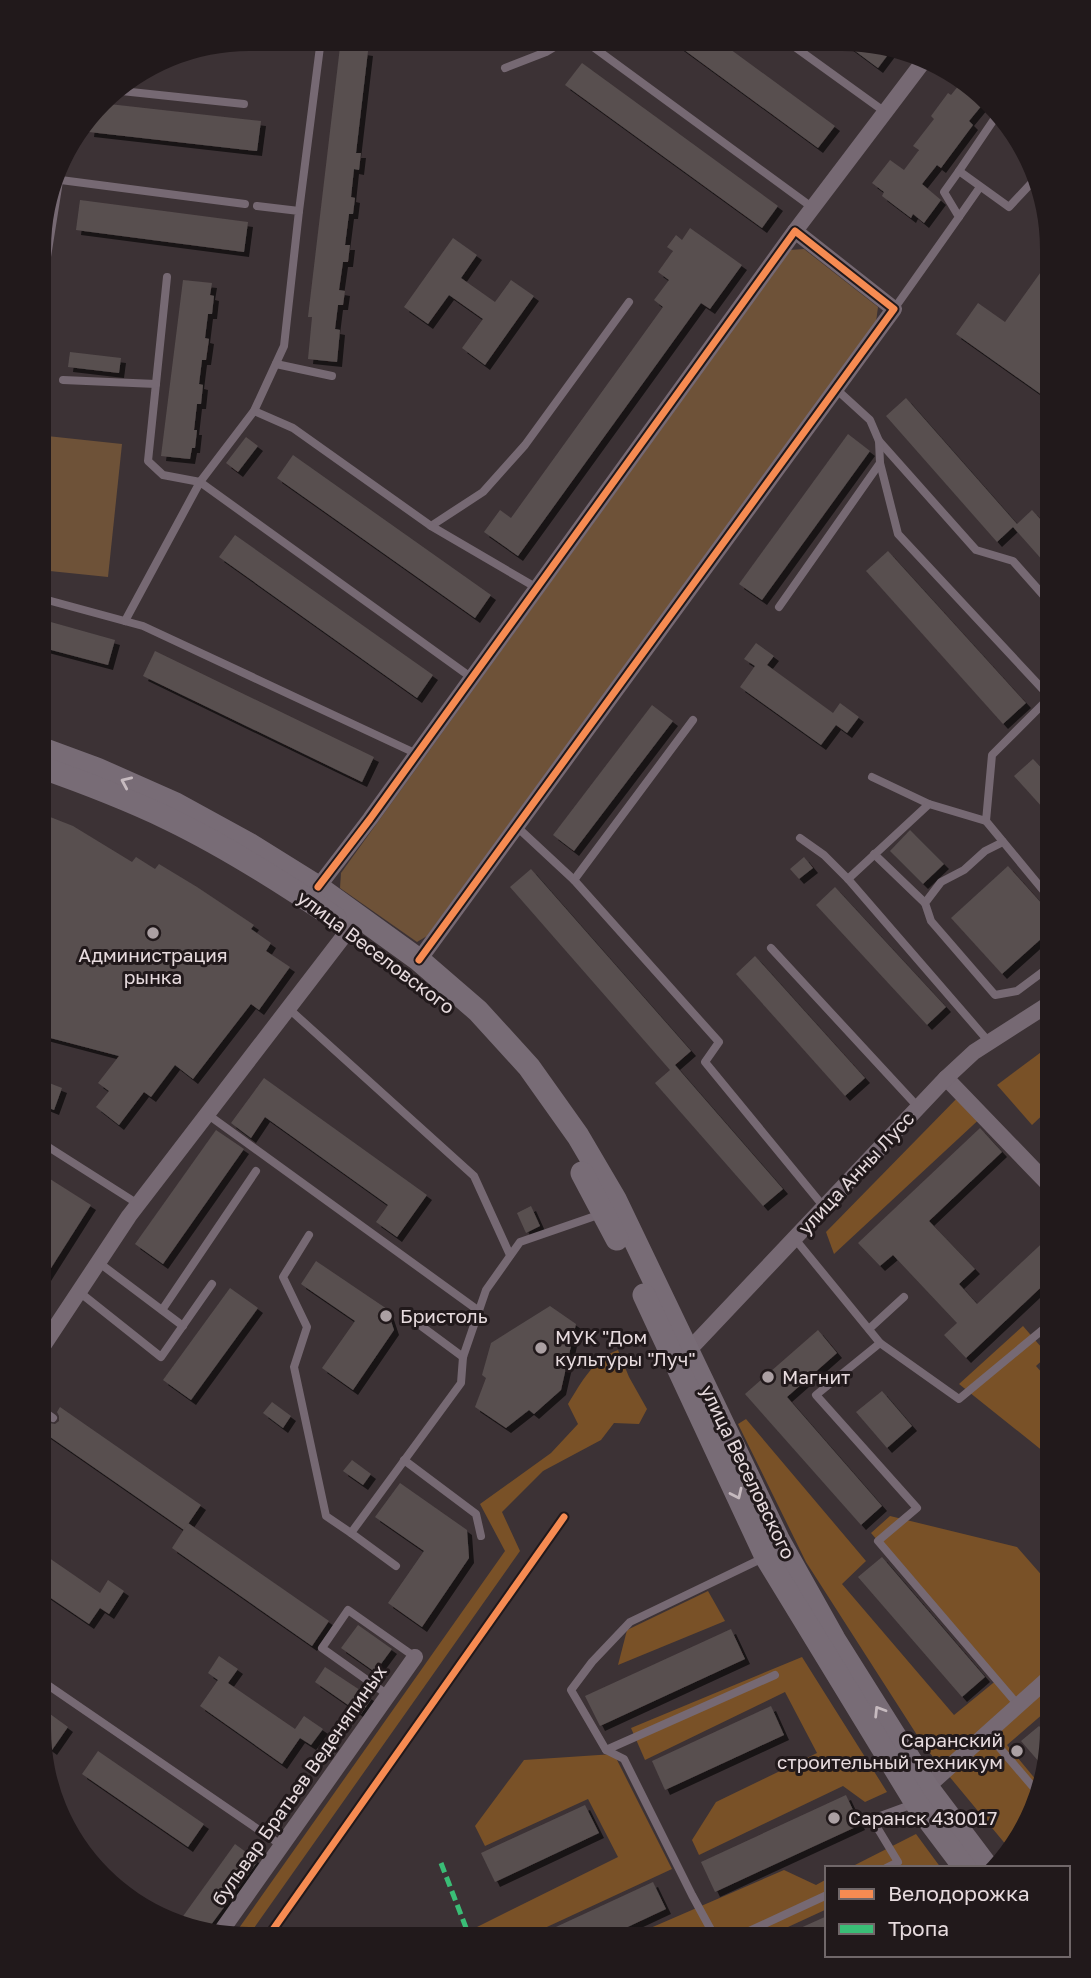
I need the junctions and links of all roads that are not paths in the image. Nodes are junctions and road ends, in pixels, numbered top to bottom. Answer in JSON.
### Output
{"nodes":[{"id":1,"x":319,"y":51,"type":"edge"},
{"id":2,"x":548,"y":51,"type":"edge"},
{"id":3,"x":599,"y":51,"type":"edge"},
{"id":4,"x":800,"y":51,"type":"edge"},
{"id":5,"x":919,"y":67,"type":"edge"},
{"id":6,"x":505,"y":68,"type":"dead end"},
{"id":7,"x":129,"y":91,"type":"edge"},
{"id":8,"x":244,"y":104,"type":"dead end"},
{"id":9,"x":885,"y":112,"type":"junction"},
{"id":10,"x":993,"y":121,"type":"edge"},
{"id":11,"x":959,"y":171,"type":"junction"},
{"id":12,"x":63,"y":181,"type":"edge"},
{"id":13,"x":1030,"y":185,"type":"edge"},
{"id":14,"x":980,"y":187,"type":"junction"},
{"id":15,"x":245,"y":204,"type":"dead end"},
{"id":16,"x":257,"y":206,"type":"dead end"},
{"id":17,"x":813,"y":208,"type":"junction"},
{"id":18,"x":299,"y":211,"type":"junction"},
{"id":19,"x":959,"y":217,"type":"junction"},
{"id":20,"x":795,"y":232,"type":"junction"},
{"id":21,"x":167,"y":277,"type":"dead end"},
{"id":22,"x":629,"y":302,"type":"dead end"},
{"id":23,"x":894,"y":309,"type":"junction"},
{"id":24,"x":275,"y":364,"type":"junction"},
{"id":25,"x":332,"y":376,"type":"dead end"},
{"id":26,"x":63,"y":380,"type":"dead end"},
{"id":27,"x":156,"y":384,"type":"junction"},
{"id":28,"x":836,"y":389,"type":"junction"},
{"id":29,"x":254,"y":411,"type":"junction"},
{"id":30,"x":879,"y":441,"type":"junction"},
{"id":31,"x":880,"y":463,"type":"junction"},
{"id":32,"x":200,"y":482,"type":"junction"},
{"id":33,"x":431,"y":526,"type":"junction"},
{"id":34,"x":537,"y":588,"type":"junction"},
{"id":35,"x":1040,"y":591,"type":"edge"},
{"id":36,"x":51,"y":601,"type":"edge"},
{"id":37,"x":779,"y":607,"type":"dead end"},
{"id":38,"x":125,"y":621,"type":"junction"},
{"id":39,"x":472,"y":678,"type":"junction"},
{"id":40,"x":1040,"y":685,"type":"edge"},
{"id":41,"x":1040,"y":706,"type":"edge"},
{"id":42,"x":693,"y":720,"type":"dead end"},
{"id":43,"x":51,"y":752,"type":"edge"},
{"id":44,"x":417,"y":754,"type":"junction"},
{"id":45,"x":51,"y":771,"type":"edge"},
{"id":46,"x":872,"y":777,"type":"dead end"},
{"id":47,"x":929,"y":804,"type":"junction"},
{"id":48,"x":986,"y":821,"type":"junction"},
{"id":49,"x":517,"y":827,"type":"junction"},
{"id":50,"x":800,"y":838,"type":"dead end"},
{"id":51,"x":1003,"y":842,"type":"junction"},
{"id":52,"x":874,"y":854,"type":"junction"},
{"id":53,"x":848,"y":878,"type":"junction"},
{"id":54,"x":574,"y":880,"type":"junction"},
{"id":55,"x":1040,"y":887,"type":"edge"},
{"id":56,"x":314,"y":894,"type":"junction"},
{"id":57,"x":925,"y":904,"type":"junction"},
{"id":58,"x":350,"y":928,"type":"junction"},
{"id":59,"x":771,"y":948,"type":"dead end"},
{"id":60,"x":414,"y":966,"type":"junction"},
{"id":61,"x":1040,"y":974,"type":"edge"},
{"id":62,"x":288,"y":1008,"type":"junction"},
{"id":63,"x":1040,"y":1010,"type":"edge"},
{"id":64,"x":989,"y":1042,"type":"junction"},
{"id":65,"x":946,"y":1078,"type":"junction"},
{"id":66,"x":918,"y":1107,"type":"junction"},
{"id":67,"x":207,"y":1114,"type":"junction"},
{"id":68,"x":51,"y":1149,"type":"edge"},
{"id":69,"x":256,"y":1171,"type":"dead end"},
{"id":70,"x":1040,"y":1176,"type":"edge"},
{"id":71,"x":138,"y":1203,"type":"junction"},
{"id":72,"x":824,"y":1207,"type":"junction"},
{"id":73,"x":604,"y":1213,"type":"junction"},
{"id":74,"x":309,"y":1235,"type":"dead end"},
{"id":75,"x":794,"y":1239,"type":"junction"},
{"id":76,"x":510,"y":1255,"type":"junction"},
{"id":77,"x":98,"y":1262,"type":"junction"},
{"id":78,"x":212,"y":1284,"type":"dead end"},
{"id":79,"x":78,"y":1291,"type":"junction"},
{"id":80,"x":904,"y":1297,"type":"dead end"},
{"id":81,"x":162,"y":1310,"type":"junction"},
{"id":82,"x":478,"y":1311,"type":"junction"},
{"id":83,"x":413,"y":1320,"type":"dead end"},
{"id":84,"x":183,"y":1326,"type":"junction"},
{"id":85,"x":869,"y":1329,"type":"junction"},
{"id":86,"x":1040,"y":1332,"type":"edge"},
{"id":87,"x":51,"y":1333,"type":"edge"},
{"id":88,"x":880,"y":1343,"type":"junction"},
{"id":89,"x":680,"y":1355,"type":"junction"},
{"id":90,"x":463,"y":1357,"type":"junction"},
{"id":91,"x":404,"y":1460,"type":"junction"},
{"id":92,"x":351,"y":1533,"type":"junction"},
{"id":93,"x":481,"y":1536,"type":"dead end"},
{"id":94,"x":766,"y":1557,"type":"junction"},
{"id":95,"x":396,"y":1566,"type":"dead end"},
{"id":96,"x":415,"y":1657,"type":"joint"},
{"id":97,"x":775,"y":1675,"type":"dead end"},
{"id":98,"x":1040,"y":1686,"type":"edge"},
{"id":99,"x":51,"y":1688,"type":"edge"},
{"id":100,"x":388,"y":1695,"type":"junction"},
{"id":101,"x":1018,"y":1705,"type":"junction"},
{"id":102,"x":987,"y":1733,"type":"junction"},
{"id":103,"x":606,"y":1750,"type":"junction"},
{"id":104,"x":1032,"y":1785,"type":"edge"},
{"id":105,"x":921,"y":1795,"type":"junction"},
{"id":106,"x":281,"y":1845,"type":"junction"},
{"id":107,"x":985,"y":1865,"type":"edge"},
{"id":108,"x":890,"y":1866,"type":"edge"},
{"id":109,"x":964,"y":1866,"type":"edge"},
{"id":110,"x":825,"y":1896,"type":"edge"},
{"id":111,"x":225,"y":1926,"type":"edge"},
{"id":112,"x":709,"y":1927,"type":"edge"},
{"id":113,"x":758,"y":1927,"type":"edge"}],
"edges":[{"from":1,"to":18,"type":"lane"},
{"from":2,"to":6,"type":"lane"},
{"from":3,"to":17,"type":"lane"},
{"from":4,"to":9,"type":"lane"},
{"from":5,"to":9,"type":"street"},
{"from":7,"to":8,"type":"lane"},
{"from":9,"to":17,"type":"street"},
{"from":10,"to":11,"type":"lane"},
{"from":11,"to":14,"type":"lane"},
{"from":11,"to":19,"type":"lane"},
{"from":12,"to":15,"type":"lane"},
{"from":13,"to":14,"type":"lane"},
{"from":14,"to":19,"type":"lane"},
{"from":16,"to":18,"type":"lane"},
{"from":17,"to":20,"type":"street"},
{"from":18,"to":24,"type":"lane"},
{"from":19,"to":23,"type":"lane"},
{"from":20,"to":23,"type":"street"},
{"from":20,"to":34,"type":"street"},
{"from":21,"to":27,"type":"lane"},
{"from":22,"to":33,"type":"lane"},
{"from":23,"to":28,"type":"street"},
{"from":24,"to":25,"type":"lane"},
{"from":24,"to":29,"type":"lane"},
{"from":26,"to":27,"type":"lane"},
{"from":27,"to":32,"type":"lane"},
{"from":28,"to":30,"type":"lane"},
{"from":28,"to":49,"type":"street"},
{"from":29,"to":32,"type":"lane"},
{"from":29,"to":33,"type":"lane"},
{"from":30,"to":31,"type":"lane"},
{"from":30,"to":35,"type":"lane"},
{"from":31,"to":37,"type":"lane"},
{"from":31,"to":40,"type":"lane"},
{"from":32,"to":38,"type":"lane"},
{"from":32,"to":39,"type":"lane"},
{"from":33,"to":34,"type":"lane"},
{"from":34,"to":39,"type":"street"},
{"from":36,"to":38,"type":"lane"},
{"from":38,"to":44,"type":"lane"},
{"from":39,"to":44,"type":"street"},
{"from":41,"to":48,"type":"lane"},
{"from":42,"to":54,"type":"lane"},
{"from":56,"to":43,"type":"main road","name":"улица Веселовского","one_way":true},
{"from":44,"to":56,"type":"street"},
{"from":45,"to":56,"type":"main road","name":"улица Веселовского"},
{"from":46,"to":47,"type":"lane"},
{"from":47,"to":48,"type":"lane"},
{"from":47,"to":52,"type":"lane"},
{"from":48,"to":51,"type":"lane"},
{"from":49,"to":54,"type":"lane"},
{"from":49,"to":60,"type":"street"},
{"from":50,"to":53,"type":"lane"},
{"from":51,"to":55,"type":"lane"},
{"from":51,"to":57,"type":"lane"},
{"from":52,"to":53,"type":"lane"},
{"from":52,"to":57,"type":"lane"},
{"from":53,"to":64,"type":"lane"},
{"from":54,"to":72,"type":"lane"},
{"from":56,"to":58,"type":"main road","name":"улица Веселовского"},
{"from":56,"to":60,"type":"main road","name":"улица Веселовского"},
{"from":57,"to":61,"type":"lane"},
{"from":58,"to":60,"type":"main road","name":"улица Веселовского"},
{"from":58,"to":62,"type":"street"},
{"from":59,"to":66,"type":"lane"},
{"from":60,"to":73,"type":"main road","name":"улица Веселовского"},
{"from":60,"to":89,"type":"main road","name":"улица Веселовского"},
{"from":62,"to":67,"type":"street"},
{"from":62,"to":76,"type":"lane"},
{"from":63,"to":64,"type":"street","name":"улица Анны Лусс"},
{"from":64,"to":65,"type":"street","name":"улица Анны Лусс"},
{"from":65,"to":66,"type":"street","name":"улица Анны Лусс"},
{"from":65,"to":70,"type":"street"},
{"from":66,"to":72,"type":"street","name":"улица Анны Лусс"},
{"from":67,"to":71,"type":"street"},
{"from":67,"to":82,"type":"lane"},
{"from":68,"to":71,"type":"lane"},
{"from":69,"to":81,"type":"lane"},
{"from":71,"to":77,"type":"street"},
{"from":72,"to":75,"type":"street","name":"улица Анны Лусс"},
{"from":73,"to":76,"type":"lane"},
{"from":73,"to":89,"type":"main road","name":"улица Веселовского"},
{"from":74,"to":92,"type":"lane"},
{"from":75,"to":85,"type":"lane"},
{"from":75,"to":89,"type":"street","name":"улица Анны Лусс"},
{"from":76,"to":82,"type":"lane"},
{"from":77,"to":79,"type":"street"},
{"from":77,"to":81,"type":"lane"},
{"from":78,"to":84,"type":"lane"},
{"from":79,"to":84,"type":"lane"},
{"from":79,"to":87,"type":"street"},
{"from":80,"to":85,"type":"lane"},
{"from":81,"to":84,"type":"lane"},
{"from":82,"to":90,"type":"lane"},
{"from":83,"to":90,"type":"lane"},
{"from":85,"to":88,"type":"lane"},
{"from":86,"to":88,"type":"lane"},
{"from":88,"to":101,"type":"lane"},
{"from":89,"to":94,"type":"main road","name":"улица Веселовского","one_way":true},
{"from":105,"to":89,"type":"main road","name":"улица Веселовского","one_way":true},
{"from":90,"to":91,"type":"lane"},
{"from":91,"to":92,"type":"lane"},
{"from":91,"to":93,"type":"lane"},
{"from":92,"to":95,"type":"lane"},
{"from":94,"to":103,"type":"lane"},
{"from":94,"to":105,"type":"main road","name":"улица Веселовского"},
{"from":96,"to":100,"type":"street","name":"бульвар Братьев Веденяпиных"},
{"from":96,"to":100,"type":"lane"},
{"from":97,"to":103,"type":"lane"},
{"from":98,"to":101,"type":"street"},
{"from":99,"to":106,"type":"lane"},
{"from":100,"to":106,"type":"street","name":"бульвар Братьев Веденяпиных"},
{"from":101,"to":102,"type":"street"},
{"from":102,"to":104,"type":"lane"},
{"from":102,"to":105,"type":"street"},
{"from":103,"to":112,"type":"lane"},
{"from":105,"to":107,"type":"main road","name":"улица Веселовского"},
{"from":105,"to":108,"type":"lane"},
{"from":105,"to":109,"type":"main road","name":"улица Веселовского"},
{"from":106,"to":111,"type":"street","name":"бульвар Братьев Веденяпиных"},
{"from":110,"to":113,"type":"lane"}]}
